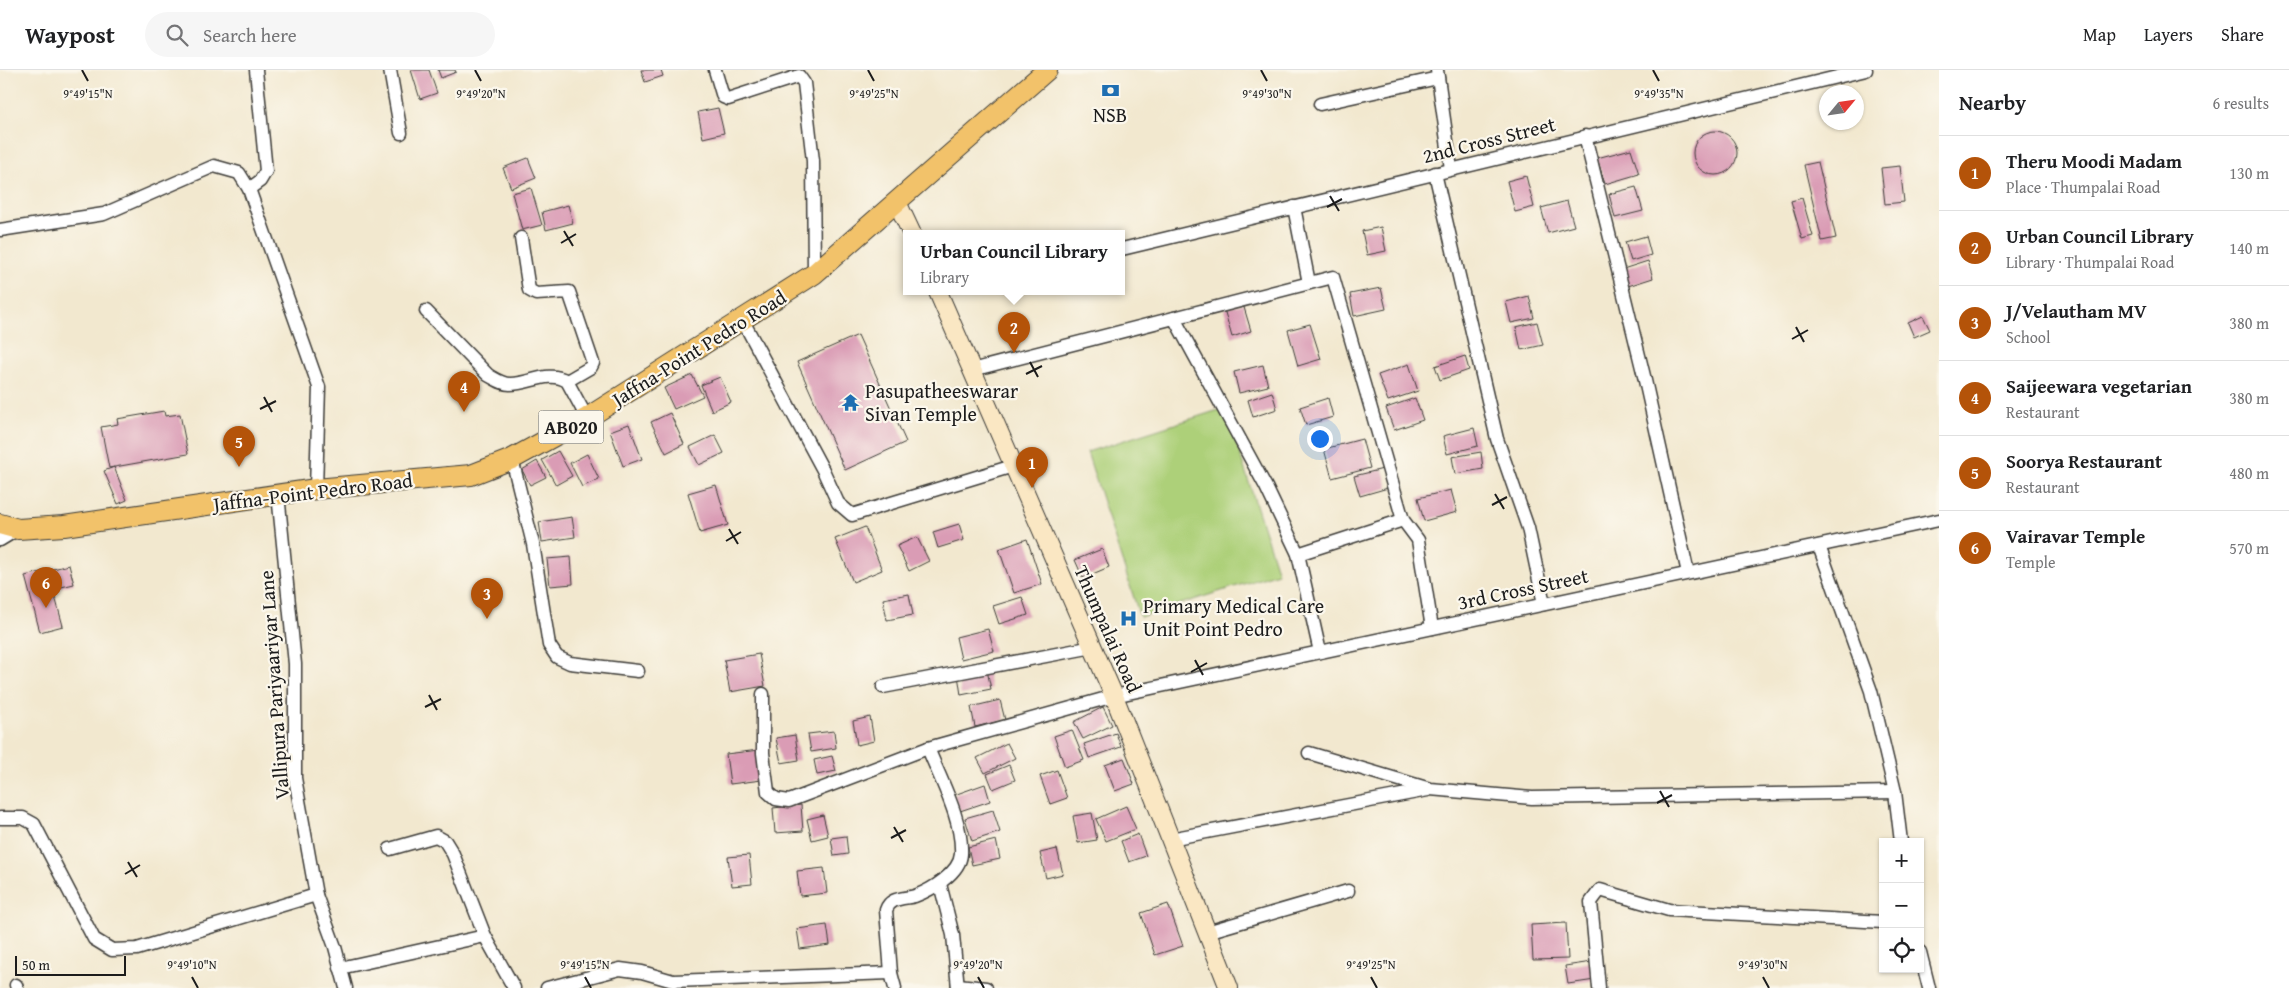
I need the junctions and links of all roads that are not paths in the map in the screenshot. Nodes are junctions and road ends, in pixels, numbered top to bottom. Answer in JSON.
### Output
{"nodes":[{"id":1,"x":256,"y":70,"type":"edge"},
{"id":2,"x":390,"y":70,"type":"edge"},
{"id":3,"x":715,"y":70,"type":"edge"},
{"id":4,"x":1866,"y":70,"type":"edge"},
{"id":5,"x":1048,"y":73,"type":"edge"},
{"id":6,"x":1437,"y":74,"type":"edge"},
{"id":7,"x":1320,"y":104,"type":"dead end"},
{"id":8,"x":401,"y":134,"type":"dead end"},
{"id":9,"x":1585,"y":136,"type":"junction"},
{"id":10,"x":1450,"y":169,"type":"junction"},
{"id":11,"x":1435,"y":173,"type":"junction"},
{"id":12,"x":249,"y":189,"type":"junction"},
{"id":13,"x":897,"y":202,"type":"junction"},
{"id":14,"x":1294,"y":207,"type":"junction"},
{"id":15,"x":0,"y":230,"type":"edge"},
{"id":16,"x":910,"y":230,"type":"edge"},
{"id":17,"x":521,"y":238,"type":"dead end"},
{"id":18,"x":1125,"y":248,"type":"edge"},
{"id":19,"x":814,"y":274,"type":"junction"},
{"id":20,"x":1309,"y":284,"type":"junction"},
{"id":21,"x":942,"y":295,"type":"edge"},
{"id":22,"x":426,"y":311,"type":"dead end"},
{"id":23,"x":1174,"y":318,"type":"junction"},
{"id":24,"x":742,"y":321,"type":"junction"},
{"id":25,"x":972,"y":370,"type":"junction"},
{"id":26,"x":567,"y":381,"type":"junction"},
{"id":27,"x":586,"y":418,"type":"junction"},
{"id":28,"x":512,"y":459,"type":"junction"},
{"id":29,"x":1013,"y":466,"type":"junction"},
{"id":30,"x":316,"y":489,"type":"junction"},
{"id":31,"x":278,"y":494,"type":"junction"},
{"id":32,"x":1403,"y":520,"type":"junction"},
{"id":33,"x":1939,"y":520,"type":"edge"},
{"id":34,"x":9,"y":526,"type":"edge"},
{"id":35,"x":0,"y":540,"type":"edge"},
{"id":36,"x":1819,"y":546,"type":"junction"},
{"id":37,"x":1298,"y":554,"type":"junction"},
{"id":38,"x":1688,"y":573,"type":"junction"},
{"id":39,"x":1544,"y":604,"type":"junction"},
{"id":40,"x":1432,"y":628,"type":"junction"},
{"id":41,"x":1093,"y":646,"type":"junction"},
{"id":42,"x":1320,"y":652,"type":"junction"},
{"id":43,"x":638,"y":671,"type":"dead end"},
{"id":44,"x":883,"y":686,"type":"dead end"},
{"id":45,"x":763,"y":694,"type":"dead end"},
{"id":46,"x":1114,"y":696,"type":"junction"},
{"id":47,"x":928,"y":748,"type":"junction"},
{"id":48,"x":1308,"y":753,"type":"dead end"},
{"id":49,"x":1430,"y":789,"type":"junction"},
{"id":50,"x":1895,"y":792,"type":"junction"},
{"id":51,"x":0,"y":818,"type":"edge"},
{"id":52,"x":1901,"y":838,"type":"edge"},
{"id":53,"x":1170,"y":839,"type":"junction"},
{"id":54,"x":390,"y":850,"type":"dead end"},
{"id":55,"x":940,"y":884,"type":"junction"},
{"id":56,"x":1348,"y":891,"type":"dead end"},
{"id":57,"x":316,"y":895,"type":"junction"},
{"id":58,"x":1879,"y":922,"type":"edge"},
{"id":59,"x":1207,"y":932,"type":"junction"},
{"id":60,"x":485,"y":936,"type":"junction"},
{"id":61,"x":340,"y":968,"type":"junction"},
{"id":62,"x":1924,"y":968,"type":"edge"},
{"id":63,"x":891,"y":974,"type":"junction"},
{"id":64,"x":958,"y":986,"type":"edge"},
{"id":65,"x":346,"y":988,"type":"edge"},
{"id":66,"x":514,"y":988,"type":"edge"},
{"id":67,"x":548,"y":988,"type":"edge"},
{"id":68,"x":895,"y":988,"type":"edge"},
{"id":69,"x":986,"y":988,"type":"edge"},
{"id":70,"x":1229,"y":988,"type":"edge"},
{"id":71,"x":1599,"y":988,"type":"edge"},
{"id":72,"x":1929,"y":988,"type":"edge"}],
"edges":[{"from":1,"to":12,"type":"street"},
{"from":2,"to":8,"type":"street"},
{"from":3,"to":19,"type":"street"},
{"from":4,"to":9,"type":"street","name":"2nd Cross Street"},
{"from":5,"to":13,"type":"main road","name":"Jaffna-Point Pedro Road","number":"AB020"},
{"from":6,"to":7,"type":"street"},
{"from":6,"to":10,"type":"street"},
{"from":9,"to":10,"type":"street","name":"2nd Cross Street"},
{"from":9,"to":38,"type":"street"},
{"from":10,"to":11,"type":"street","name":"2nd Cross Street"},
{"from":11,"to":14,"type":"street","name":"2nd Cross Street"},
{"from":11,"to":39,"type":"street"},
{"from":12,"to":15,"type":"street"},
{"from":12,"to":30,"type":"street"},
{"from":13,"to":16,"type":"street"},
{"from":13,"to":19,"type":"main road","name":"Jaffna-Point Pedro Road","number":"AB020"},
{"from":14,"to":18,"type":"street","name":"2nd Cross Street"},
{"from":14,"to":20,"type":"street"},
{"from":17,"to":26,"type":"street"},
{"from":19,"to":24,"type":"main road","name":"Jaffna-Point Pedro Road","number":"AB020"},
{"from":20,"to":23,"type":"street"},
{"from":20,"to":32,"type":"street"},
{"from":21,"to":25,"type":"street","name":"Thumpalai Road"},
{"from":22,"to":26,"type":"street"},
{"from":23,"to":25,"type":"street"},
{"from":23,"to":37,"type":"street"},
{"from":24,"to":27,"type":"main road","name":"Jaffna-Point Pedro Road","number":"AB020"},
{"from":24,"to":29,"type":"street"},
{"from":25,"to":29,"type":"street","name":"Thumpalai Road"},
{"from":26,"to":27,"type":"street"},
{"from":27,"to":28,"type":"main road","name":"Jaffna-Point Pedro Road","number":"AB020"},
{"from":28,"to":30,"type":"main road","name":"Jaffna-Point Pedro Road","number":"AB020"},
{"from":28,"to":43,"type":"street"},
{"from":29,"to":41,"type":"street","name":"Thumpalai Road"},
{"from":30,"to":31,"type":"main road","name":"Jaffna-Point Pedro Road","number":"AB020"},
{"from":31,"to":34,"type":"main road","name":"Jaffna-Point Pedro Road","number":"AB020"},
{"from":31,"to":57,"type":"street","name":"Vallipura Pariyaariyar Lane"},
{"from":32,"to":37,"type":"street"},
{"from":32,"to":40,"type":"street"},
{"from":33,"to":36,"type":"street","name":"3rd Cross Street"},
{"from":34,"to":35,"type":"street"},
{"from":36,"to":38,"type":"street","name":"3rd Cross Street"},
{"from":36,"to":50,"type":"street"},
{"from":37,"to":42,"type":"street"},
{"from":38,"to":39,"type":"street","name":"3rd Cross Street"},
{"from":39,"to":40,"type":"street","name":"3rd Cross Street"},
{"from":40,"to":42,"type":"street","name":"3rd Cross Street"},
{"from":41,"to":44,"type":"street"},
{"from":41,"to":46,"type":"street","name":"Thumpalai Road"},
{"from":42,"to":46,"type":"street","name":"3rd Cross Street"},
{"from":45,"to":47,"type":"street","name":"3rd Cross Street"},
{"from":46,"to":47,"type":"street","name":"3rd Cross Street"},
{"from":46,"to":53,"type":"street","name":"Thumpalai Road"},
{"from":47,"to":55,"type":"street"},
{"from":48,"to":49,"type":"street"},
{"from":49,"to":50,"type":"street"},
{"from":49,"to":53,"type":"street"},
{"from":50,"to":52,"type":"street"},
{"from":51,"to":57,"type":"street"},
{"from":53,"to":59,"type":"street","name":"Thumpalai Road"},
{"from":54,"to":60,"type":"street"},
{"from":55,"to":63,"type":"street"},
{"from":55,"to":64,"type":"street"},
{"from":56,"to":59,"type":"street"},
{"from":57,"to":61,"type":"street","name":"Vallipura Pariyaariyar Lane"},
{"from":58,"to":71,"type":"street"},
{"from":59,"to":70,"type":"street","name":"Thumpalai Road"},
{"from":60,"to":61,"type":"street"},
{"from":60,"to":66,"type":"street"},
{"from":61,"to":65,"type":"street","name":"Vallipura Pariyaariyar Lane"},
{"from":62,"to":72,"type":"street"},
{"from":63,"to":67,"type":"street"},
{"from":63,"to":68,"type":"street"},
{"from":64,"to":69,"type":"street"}]}
